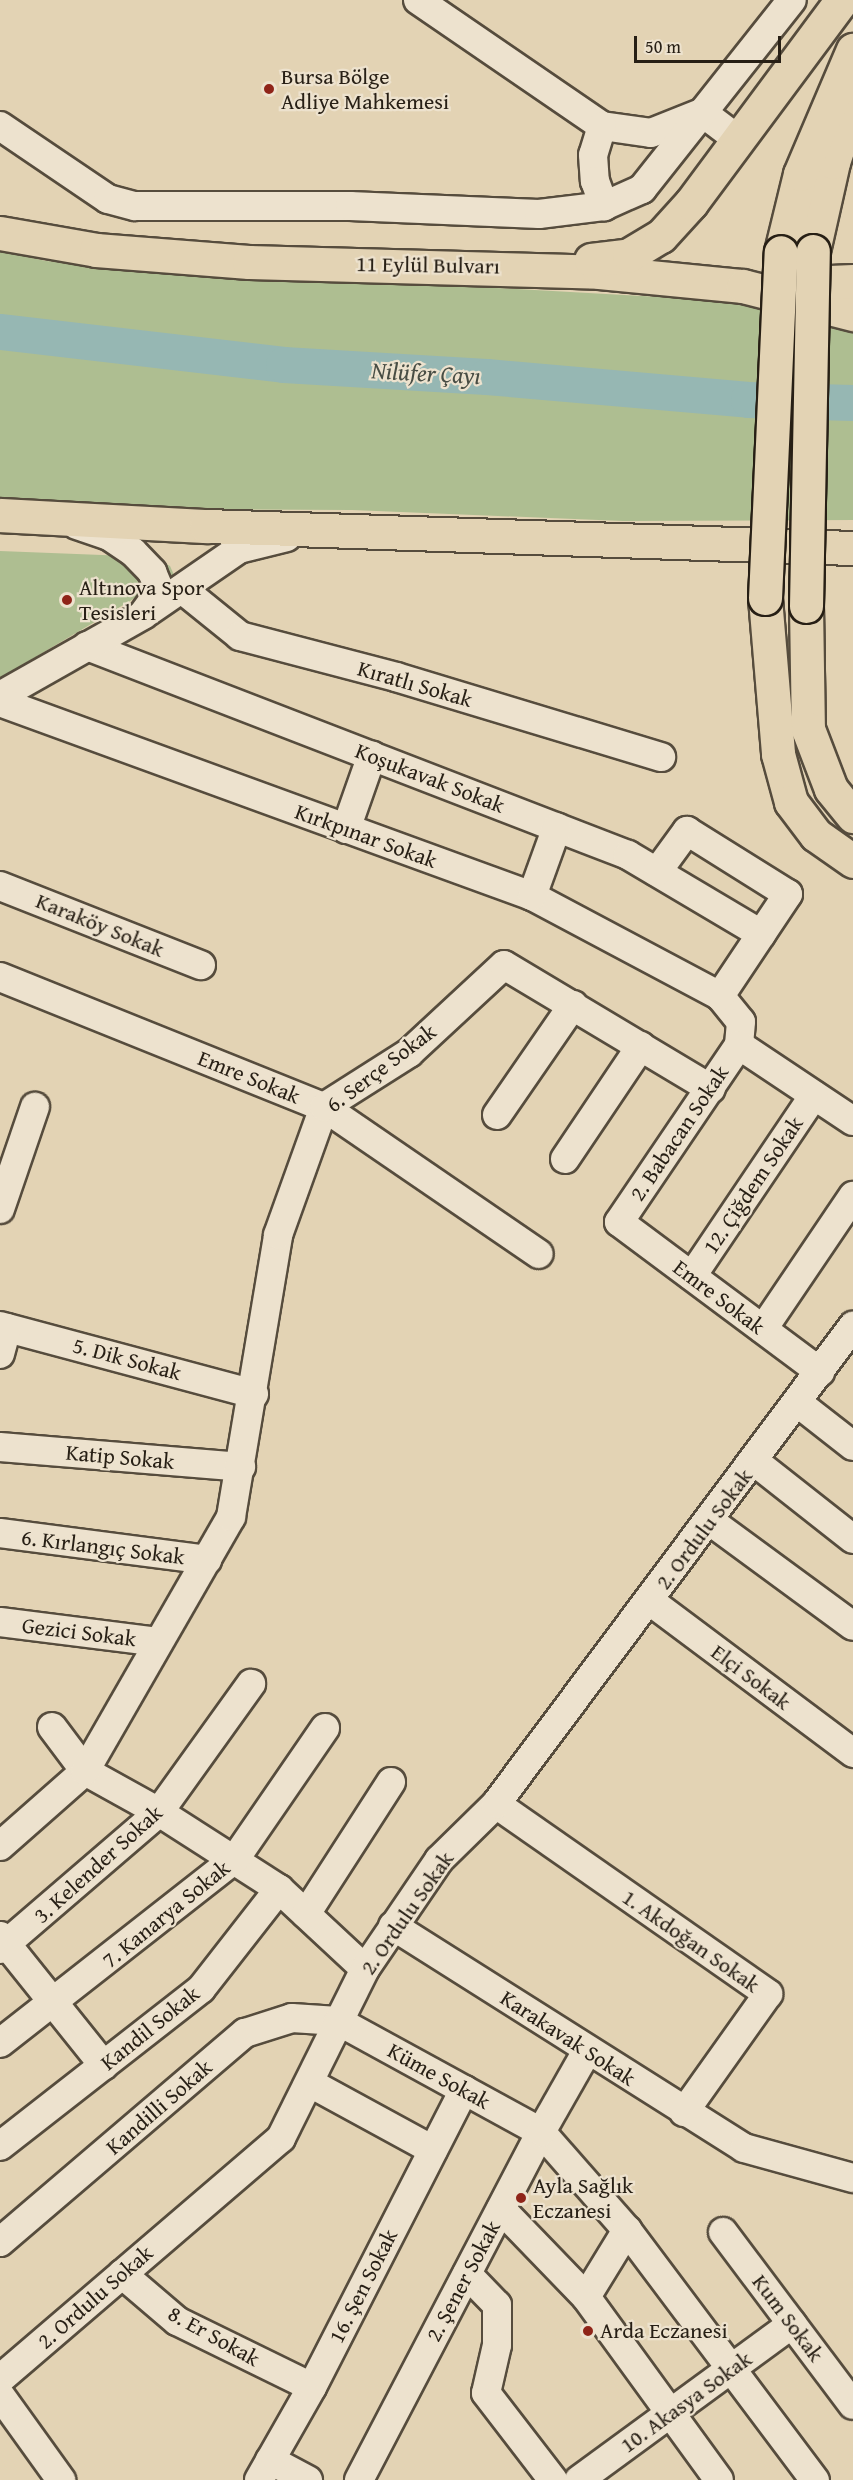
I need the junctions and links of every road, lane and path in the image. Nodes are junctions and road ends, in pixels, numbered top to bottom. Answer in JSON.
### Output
{"nodes":[{"id":1,"x":418,"y":0,"type":"edge"},
{"id":2,"x":792,"y":0,"type":"edge"},
{"id":3,"x":842,"y":0,"type":"edge"},
{"id":4,"x":853,"y":50,"type":"edge"},
{"id":5,"x":853,"y":103,"type":"edge"},
{"id":6,"x":703,"y":113,"type":"junction"},
{"id":7,"x":0,"y":126,"type":"edge"},
{"id":8,"x":602,"y":126,"type":"junction"},
{"id":9,"x":736,"y":138,"type":"junction"},
{"id":10,"x":604,"y":206,"type":"junction"},
{"id":11,"x":0,"y":233,"type":"edge"},
{"id":12,"x":545,"y":267,"type":"junction"},
{"id":13,"x":853,"y":281,"type":"edge"},
{"id":14,"x":743,"y":286,"type":"junction"},
{"id":15,"x":853,"y":314,"type":"edge"},
{"id":16,"x":3,"y":515,"type":"edge"},
{"id":17,"x":332,"y":531,"type":"junction"},
{"id":18,"x":845,"y":550,"type":"edge"},
{"id":19,"x":182,"y":589,"type":"junction"},
{"id":20,"x":143,"y":615,"type":"junction"},
{"id":21,"x":87,"y":646,"type":"junction"},
{"id":22,"x":0,"y":696,"type":"edge"},
{"id":23,"x":0,"y":702,"type":"edge"},
{"id":24,"x":372,"y":755,"type":"junction"},
{"id":25,"x":661,"y":757,"type":"dead end"},
{"id":26,"x":853,"y":816,"type":"edge"},
{"id":27,"x":557,"y":827,"type":"junction"},
{"id":28,"x":346,"y":829,"type":"junction"},
{"id":29,"x":853,"y":861,"type":"edge"},
{"id":30,"x":657,"y":872,"type":"junction"},
{"id":31,"x":0,"y":886,"type":"edge"},
{"id":32,"x":532,"y":896,"type":"junction"},
{"id":33,"x":760,"y":934,"type":"junction"},
{"id":34,"x":201,"y":965,"type":"dead end"},
{"id":35,"x":0,"y":977,"type":"edge"},
{"id":36,"x":720,"y":996,"type":"junction"},
{"id":37,"x":573,"y":1005,"type":"junction"},
{"id":38,"x":739,"y":1045,"type":"junction"},
{"id":39,"x":641,"y":1046,"type":"junction"},
{"id":40,"x":711,"y":1089,"type":"junction"},
{"id":41,"x":814,"y":1095,"type":"junction"},
{"id":42,"x":35,"y":1107,"type":"dead end"},
{"id":43,"x":324,"y":1107,"type":"junction"},
{"id":44,"x":497,"y":1115,"type":"dead end"},
{"id":45,"x":853,"y":1120,"type":"edge"},
{"id":46,"x":565,"y":1158,"type":"dead end"},
{"id":47,"x":853,"y":1196,"type":"edge"},
{"id":48,"x":0,"y":1209,"type":"edge"},
{"id":49,"x":619,"y":1222,"type":"joint"},
{"id":50,"x":539,"y":1254,"type":"dead end"},
{"id":51,"x":692,"y":1276,"type":"junction"},
{"id":52,"x":853,"y":1326,"type":"edge"},
{"id":53,"x":763,"y":1329,"type":"junction"},
{"id":54,"x":2,"y":1336,"type":"edge"},
{"id":55,"x":820,"y":1372,"type":"junction"},
{"id":56,"x":254,"y":1394,"type":"junction"},
{"id":57,"x":798,"y":1403,"type":"junction"},
{"id":58,"x":853,"y":1446,"type":"edge"},
{"id":59,"x":0,"y":1447,"type":"edge"},
{"id":60,"x":754,"y":1461,"type":"junction"},
{"id":61,"x":241,"y":1467,"type":"junction"},
{"id":62,"x":710,"y":1521,"type":"junction"},
{"id":63,"x":0,"y":1533,"type":"edge"},
{"id":64,"x":853,"y":1539,"type":"edge"},
{"id":65,"x":207,"y":1560,"type":"junction"},
{"id":66,"x":650,"y":1601,"type":"junction"},
{"id":67,"x":0,"y":1622,"type":"edge"},
{"id":68,"x":853,"y":1626,"type":"edge"},
{"id":69,"x":158,"y":1642,"type":"junction"},
{"id":70,"x":251,"y":1684,"type":"dead end"},
{"id":71,"x":52,"y":1727,"type":"dead end"},
{"id":72,"x":325,"y":1728,"type":"dead end"},
{"id":73,"x":853,"y":1753,"type":"edge"},
{"id":74,"x":85,"y":1771,"type":"junction"},
{"id":75,"x":391,"y":1782,"type":"dead end"},
{"id":76,"x":496,"y":1804,"type":"junction"},
{"id":77,"x":159,"y":1812,"type":"junction"},
{"id":78,"x":0,"y":1845,"type":"edge"},
{"id":79,"x":235,"y":1859,"type":"junction"},
{"id":80,"x":279,"y":1888,"type":"junction"},
{"id":81,"x":306,"y":1914,"type":"junction"},
{"id":82,"x":393,"y":1926,"type":"junction"},
{"id":83,"x":2,"y":1943,"type":"edge"},
{"id":84,"x":365,"y":1969,"type":"junction"},
{"id":85,"x":55,"y":2004,"type":"junction"},
{"id":86,"x":338,"y":2021,"type":"junction"},
{"id":87,"x":0,"y":2043,"type":"edge"},
{"id":88,"x":587,"y":2051,"type":"junction"},
{"id":89,"x":104,"y":2066,"type":"junction"},
{"id":90,"x":310,"y":2083,"type":"junction"},
{"id":91,"x":465,"y":2090,"type":"junction"},
{"id":92,"x":684,"y":2112,"type":"junction"},
{"id":93,"x":541,"y":2132,"type":"junction"},
{"id":94,"x":0,"y":2146,"type":"edge"},
{"id":95,"x":433,"y":2150,"type":"junction"},
{"id":96,"x":853,"y":2178,"type":"edge"},
{"id":97,"x":501,"y":2209,"type":"junction"},
{"id":98,"x":627,"y":2230,"type":"junction"},
{"id":99,"x":723,"y":2232,"type":"dead end"},
{"id":100,"x":0,"y":2242,"type":"edge"},
{"id":101,"x":122,"y":2274,"type":"junction"},
{"id":102,"x":467,"y":2274,"type":"junction"},
{"id":103,"x":586,"y":2297,"type":"junction"},
{"id":104,"x":792,"y":2324,"type":"junction"},
{"id":105,"x":732,"y":2368,"type":"junction"},
{"id":106,"x":0,"y":2379,"type":"edge"},
{"id":107,"x":312,"y":2387,"type":"junction"},
{"id":108,"x":0,"y":2395,"type":"edge"},
{"id":109,"x":853,"y":2405,"type":"edge"},
{"id":110,"x":672,"y":2412,"type":"junction"},
{"id":111,"x":265,"y":2470,"type":"edge"},
{"id":112,"x":61,"y":2480,"type":"edge"},
{"id":113,"x":308,"y":2480,"type":"edge"},
{"id":114,"x":358,"y":2480,"type":"edge"},
{"id":115,"x":553,"y":2480,"type":"edge"},
{"id":116,"x":579,"y":2480,"type":"edge"},
{"id":117,"x":719,"y":2480,"type":"edge"},
{"id":118,"x":814,"y":2480,"type":"edge"}],
"edges":[{"from":1,"to":8,"type":"street"},
{"from":2,"to":6,"type":"street"},
{"from":3,"to":9,"type":"main road"},
{"from":4,"to":29,"type":"main road","bridge":true},
{"from":5,"to":26,"type":"main road","bridge":true},
{"from":6,"to":8,"type":"street"},
{"from":6,"to":9,"type":"street"},
{"from":6,"to":10,"type":"street"},
{"from":7,"to":10,"type":"street"},
{"from":8,"to":10,"type":"street"},
{"from":9,"to":12,"type":"main road"},
{"from":11,"to":12,"type":"main road","name":"11 Eylül Bulvarı"},
{"from":12,"to":14,"type":"main road","name":"11 Eylül Bulvarı"},
{"from":13,"to":14,"type":"main road"},
{"from":14,"to":15,"type":"main road","name":"11 Eylül Bulvarı"},
{"from":16,"to":17,"type":"main road"},
{"from":16,"to":20,"type":"street"},
{"from":17,"to":18,"type":"main road"},
{"from":17,"to":19,"type":"street"},
{"from":19,"to":20,"type":"street"},
{"from":19,"to":25,"type":"street","name":"Kıratlı Sokak"},
{"from":20,"to":21,"type":"street"},
{"from":21,"to":22,"type":"street"},
{"from":21,"to":24,"type":"street","name":"Koşukavak Sokak"},
{"from":23,"to":28,"type":"street","name":"Kırkpınar Sokak"},
{"from":24,"to":27,"type":"street","name":"Koşukavak Sokak"},
{"from":24,"to":28,"type":"street"},
{"from":27,"to":30,"type":"street","name":"Koşukavak Sokak"},
{"from":27,"to":32,"type":"street"},
{"from":28,"to":32,"type":"street","name":"Kırkpınar Sokak"},
{"from":30,"to":33,"type":"street","name":"Koşukavak Sokak"},
{"from":30,"to":33,"type":"street"},
{"from":31,"to":34,"type":"street","name":"Karaköy Sokak"},
{"from":32,"to":36,"type":"street","name":"Kırkpınar Sokak"},
{"from":33,"to":36,"type":"street"},
{"from":35,"to":43,"type":"street","name":"Emre Sokak"},
{"from":36,"to":38,"type":"street","name":"Kırkpınar Sokak"},
{"from":37,"to":39,"type":"street","name":"6. Serçe Sokak"},
{"from":37,"to":43,"type":"street","name":"6. Serçe Sokak"},
{"from":37,"to":44,"type":"street"},
{"from":38,"to":40,"type":"street","name":"2. Babacan Sokak"},
{"from":38,"to":41,"type":"street"},
{"from":39,"to":40,"type":"street","name":"6. Serçe Sokak"},
{"from":39,"to":46,"type":"street"},
{"from":40,"to":49,"type":"street","name":"2. Babacan Sokak"},
{"from":41,"to":45,"type":"street"},
{"from":41,"to":51,"type":"street","name":"12. Çiğdem Sokak"},
{"from":42,"to":48,"type":"street"},
{"from":43,"to":50,"type":"street","name":"Emre Sokak"},
{"from":43,"to":56,"type":"street","name":"6. Serçe Sokak"},
{"from":47,"to":53,"type":"street"},
{"from":49,"to":51,"type":"street","name":"Emre Sokak"},
{"from":51,"to":53,"type":"street","name":"Emre Sokak"},
{"from":52,"to":55,"type":"street","name":"2. Ordulu Sokak"},
{"from":53,"to":55,"type":"street","name":"Emre Sokak"},
{"from":54,"to":56,"type":"street","name":"5. Dik Sokak"},
{"from":55,"to":57,"type":"street","name":"2. Ordulu Sokak"},
{"from":56,"to":61,"type":"street","name":"6. Serçe Sokak"},
{"from":57,"to":58,"type":"street"},
{"from":57,"to":60,"type":"street","name":"2. Ordulu Sokak"},
{"from":59,"to":61,"type":"street","name":"Katip Sokak"},
{"from":60,"to":62,"type":"street","name":"2. Ordulu Sokak"},
{"from":60,"to":64,"type":"street"},
{"from":61,"to":65,"type":"street","name":"6. Serçe Sokak"},
{"from":62,"to":66,"type":"street","name":"2. Ordulu Sokak"},
{"from":62,"to":68,"type":"street"},
{"from":63,"to":65,"type":"street","name":"6. Kırlangıç Sokak"},
{"from":65,"to":69,"type":"street","name":"6. Serçe Sokak"},
{"from":66,"to":73,"type":"street","name":"Elçi Sokak"},
{"from":66,"to":76,"type":"street","name":"2. Ordulu Sokak"},
{"from":67,"to":69,"type":"street","name":"Gezici Sokak"},
{"from":69,"to":74,"type":"street","name":"6. Serçe Sokak"},
{"from":70,"to":77,"type":"street","name":"3. Kelender Sokak"},
{"from":71,"to":74,"type":"street"},
{"from":72,"to":79,"type":"street","name":"7. Kanarya Sokak"},
{"from":74,"to":77,"type":"street"},
{"from":74,"to":78,"type":"street","name":"6. Serçe Sokak"},
{"from":75,"to":81,"type":"street"},
{"from":76,"to":82,"type":"street","name":"2. Ordulu Sokak"},
{"from":76,"to":92,"type":"street","name":"1. Akdoğan Sokak"},
{"from":77,"to":79,"type":"street"},
{"from":77,"to":83,"type":"street","name":"3. Kelender Sokak"},
{"from":79,"to":80,"type":"street"},
{"from":79,"to":85,"type":"street","name":"7. Kanarya Sokak"},
{"from":80,"to":81,"type":"street"},
{"from":80,"to":89,"type":"street","name":"Kandil Sokak"},
{"from":81,"to":84,"type":"street"},
{"from":82,"to":84,"type":"street","name":"2. Ordulu Sokak"},
{"from":82,"to":88,"type":"street","name":"Karakavak Sokak"},
{"from":83,"to":85,"type":"street"},
{"from":84,"to":86,"type":"street","name":"2. Ordulu Sokak"},
{"from":85,"to":87,"type":"street","name":"7. Kanarya Sokak"},
{"from":85,"to":89,"type":"street"},
{"from":86,"to":90,"type":"street","name":"2. Ordulu Sokak"},
{"from":86,"to":91,"type":"street","name":"Küme Sokak"},
{"from":86,"to":100,"type":"street","name":"Kandilli Sokak"},
{"from":88,"to":92,"type":"street","name":"Karakavak Sokak"},
{"from":88,"to":93,"type":"street","name":"2. Şener Sokak"},
{"from":89,"to":94,"type":"street","name":"Kandil Sokak"},
{"from":90,"to":95,"type":"street"},
{"from":90,"to":101,"type":"street","name":"2. Ordulu Sokak"},
{"from":91,"to":93,"type":"street","name":"Küme Sokak"},
{"from":91,"to":95,"type":"street","name":"16. Şen Sokak"},
{"from":92,"to":96,"type":"street","name":"Karakavak Sokak"},
{"from":93,"to":97,"type":"street","name":"2. Şener Sokak"},
{"from":93,"to":98,"type":"street","name":"Küme Sokak"},
{"from":95,"to":107,"type":"street","name":"16. Şen Sokak"},
{"from":97,"to":102,"type":"street","name":"2. Şener Sokak"},
{"from":97,"to":103,"type":"street"},
{"from":98,"to":103,"type":"street"},
{"from":98,"to":105,"type":"street","name":"Küme Sokak"},
{"from":99,"to":104,"type":"street","name":"Kum Sokak"},
{"from":101,"to":106,"type":"street","name":"2. Ordulu Sokak"},
{"from":101,"to":107,"type":"street","name":"8. Er Sokak"},
{"from":102,"to":114,"type":"street","name":"2. Şener Sokak"},
{"from":102,"to":115,"type":"street"},
{"from":103,"to":110,"type":"street"},
{"from":104,"to":105,"type":"street","name":"10. Akasya Sokak"},
{"from":104,"to":109,"type":"street","name":"Kum Sokak"},
{"from":105,"to":110,"type":"street","name":"10. Akasya Sokak"},
{"from":105,"to":118,"type":"street","name":"Küme Sokak"},
{"from":107,"to":111,"type":"street","name":"16. Şen Sokak"},
{"from":108,"to":112,"type":"street"},
{"from":110,"to":116,"type":"street","name":"10. Akasya Sokak"},
{"from":110,"to":117,"type":"street"},
{"from":111,"to":113,"type":"street"}]}
